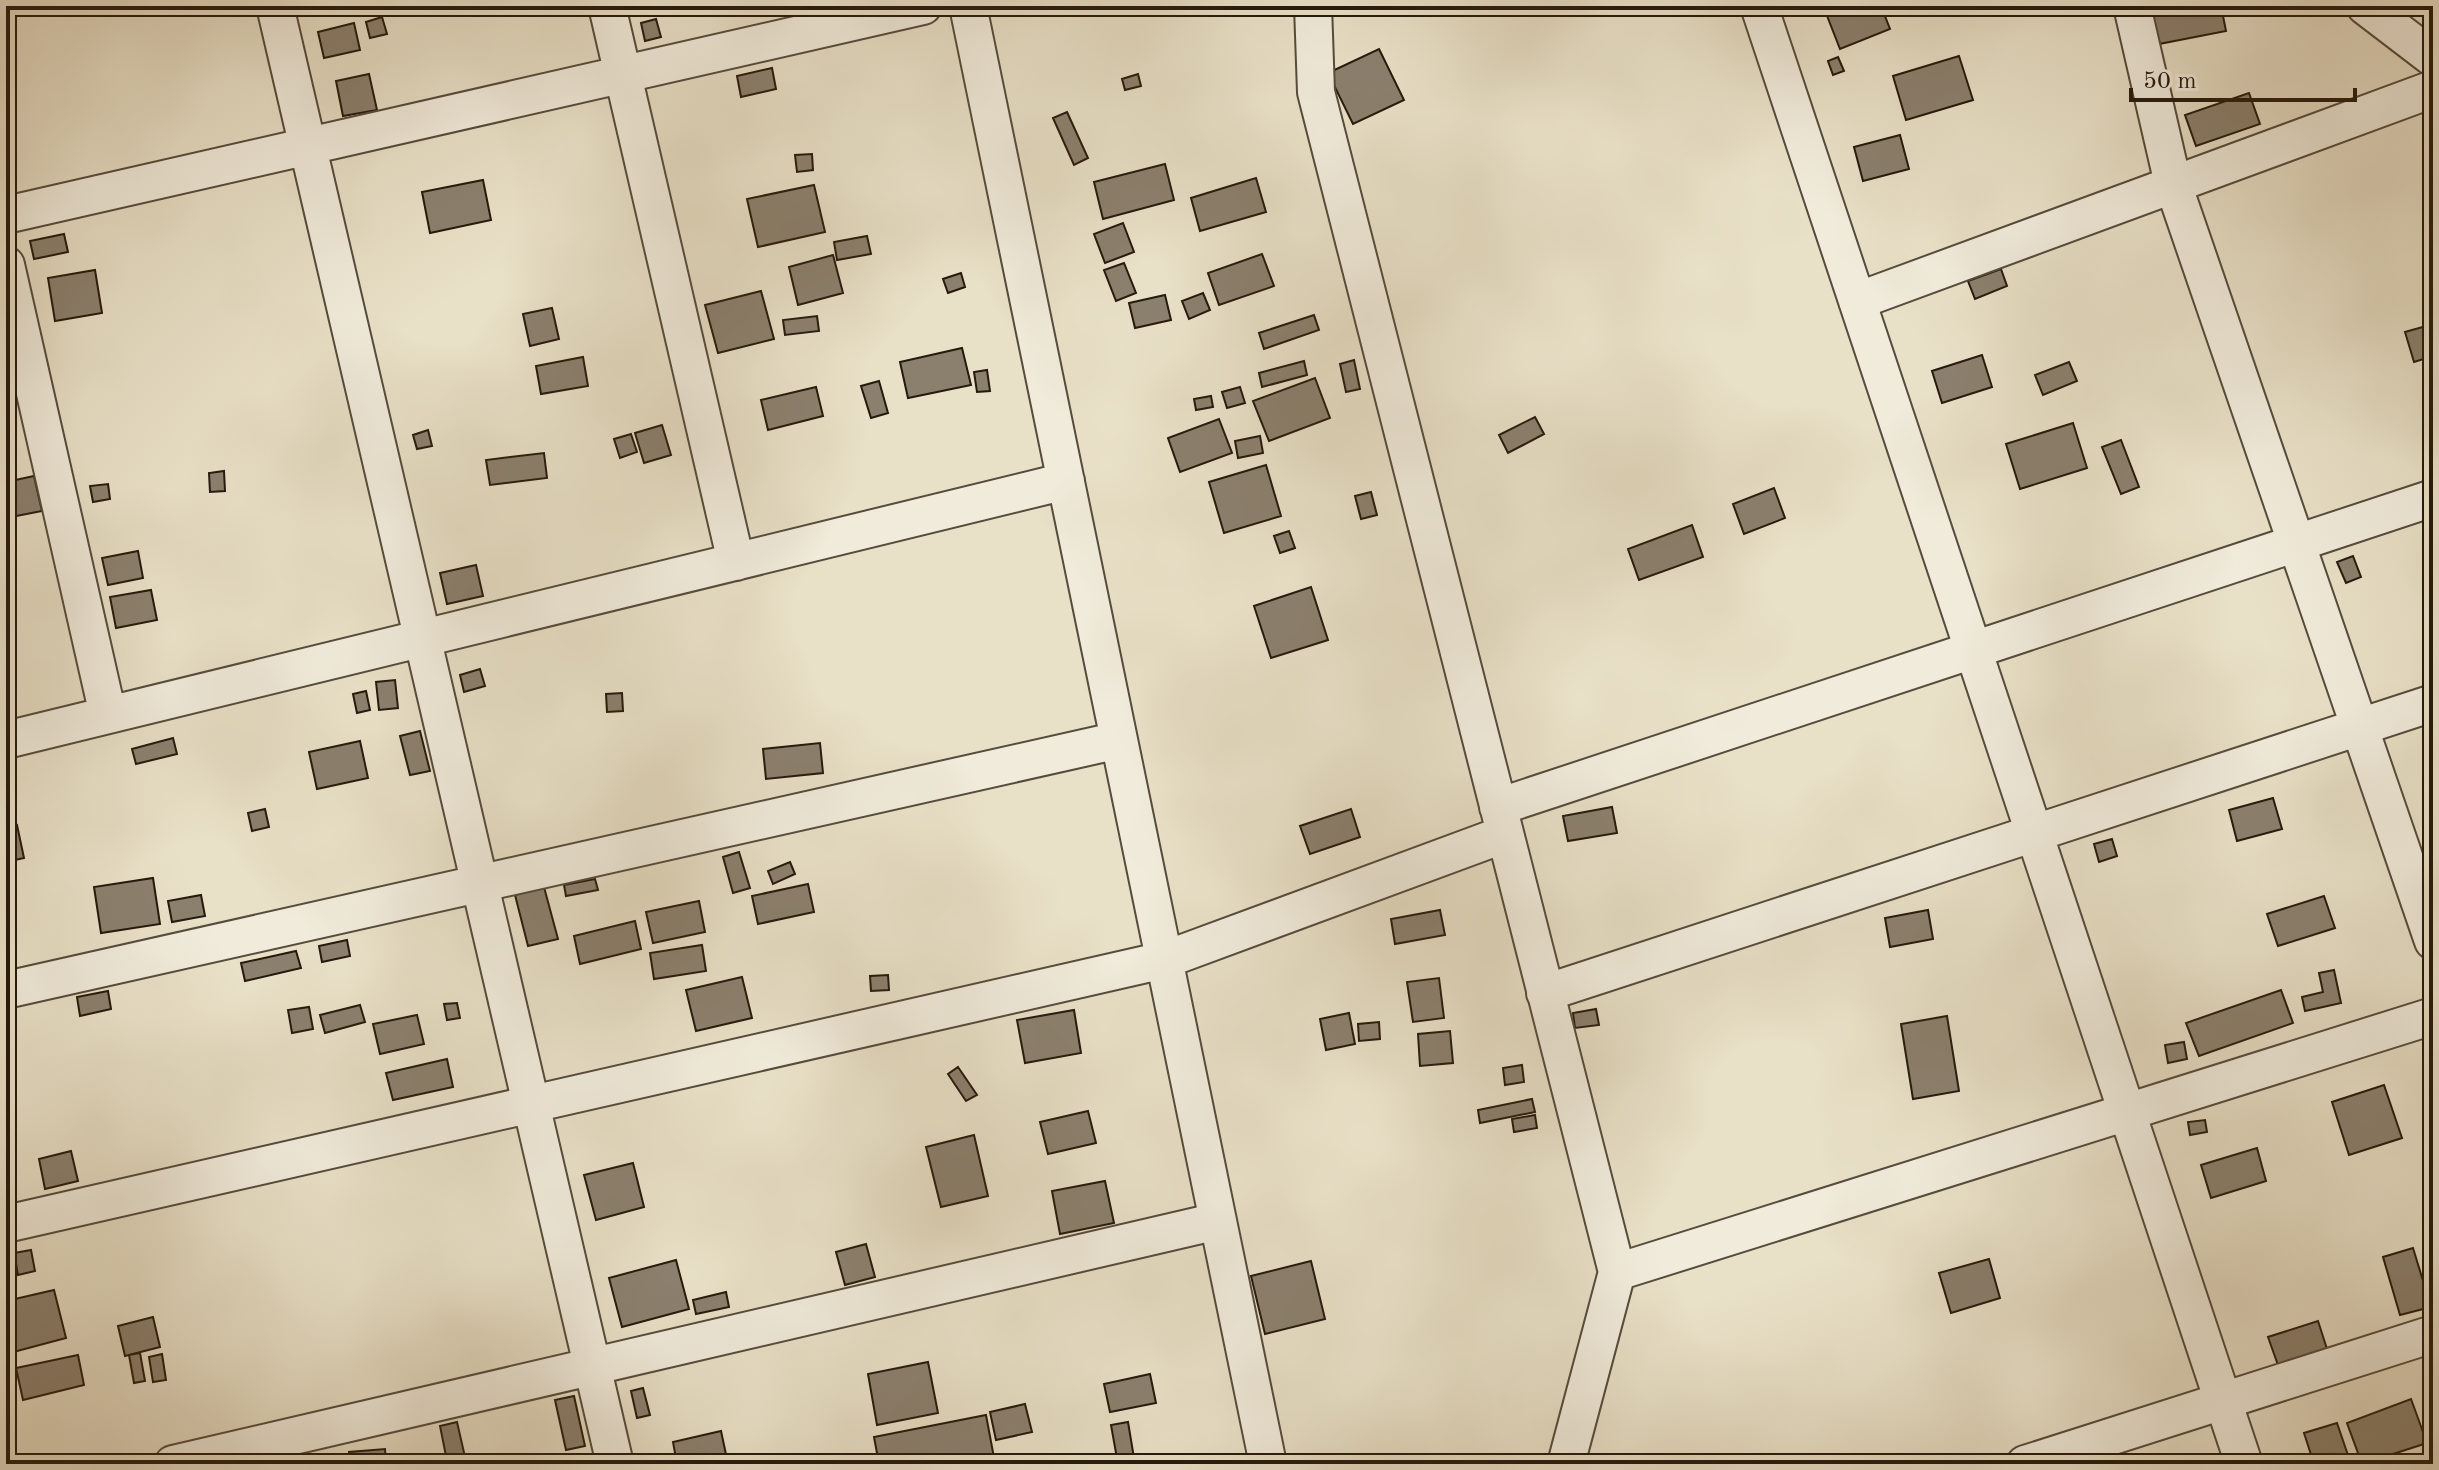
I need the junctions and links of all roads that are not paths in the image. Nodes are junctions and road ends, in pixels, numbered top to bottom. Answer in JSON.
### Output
{"nodes":[{"id":1,"x":275,"y":6,"type":"edge"},
{"id":2,"x":607,"y":6,"type":"edge"},
{"id":3,"x":923,"y":6,"type":"edge"},
{"id":4,"x":968,"y":6,"type":"edge"},
{"id":5,"x":1313,"y":6,"type":"edge"},
{"id":6,"x":1759,"y":6,"type":"edge"},
{"id":7,"x":2132,"y":6,"type":"edge"},
{"id":8,"x":2365,"y":6,"type":"edge"},
{"id":9,"x":2433,"y":58,"type":"edge"},
{"id":10,"x":623,"y":74,"type":"junction"},
{"id":11,"x":2433,"y":89,"type":"edge"},
{"id":12,"x":307,"y":146,"type":"junction"},
{"id":13,"x":2173,"y":184,"type":"junction"},
{"id":14,"x":6,"y":215,"type":"edge"},
{"id":15,"x":6,"y":265,"type":"edge"},
{"id":16,"x":1857,"y":301,"type":"junction"},
{"id":17,"x":1066,"y":481,"type":"junction"},
{"id":18,"x":2433,"y":498,"type":"edge"},
{"id":19,"x":2297,"y":544,"type":"junction"},
{"id":20,"x":736,"y":562,"type":"junction"},
{"id":21,"x":422,"y":638,"type":"junction"},
{"id":22,"x":1973,"y":650,"type":"junction"},
{"id":23,"x":2433,"y":703,"type":"edge"},
{"id":24,"x":108,"y":715,"type":"junction"},
{"id":25,"x":2360,"y":727,"type":"junction"},
{"id":26,"x":6,"y":740,"type":"edge"},
{"id":27,"x":1119,"y":740,"type":"junction"},
{"id":28,"x":1501,"y":821,"type":"junction"},
{"id":29,"x":2034,"y":833,"type":"junction"},
{"id":30,"x":479,"y":884,"type":"junction"},
{"id":31,"x":2433,"y":941,"type":"edge"},
{"id":32,"x":1164,"y":960,"type":"junction"},
{"id":33,"x":6,"y":990,"type":"edge"},
{"id":34,"x":1545,"y":993,"type":"junction"},
{"id":35,"x":2433,"y":1016,"type":"edge"},
{"id":36,"x":531,"y":1104,"type":"junction"},
{"id":37,"x":2127,"y":1112,"type":"junction"},
{"id":38,"x":1218,"y":1221,"type":"junction"},
{"id":39,"x":6,"y":1224,"type":"edge"},
{"id":40,"x":1617,"y":1272,"type":"junction"},
{"id":41,"x":2433,"y":1334,"type":"edge"},
{"id":42,"x":592,"y":1367,"type":"junction"},
{"id":43,"x":2223,"y":1401,"type":"junction"},
{"id":44,"x":173,"y":1464,"type":"edge"},
{"id":45,"x":615,"y":1464,"type":"edge"},
{"id":46,"x":1268,"y":1464,"type":"edge"},
{"id":47,"x":1566,"y":1464,"type":"edge"},
{"id":48,"x":2025,"y":1464,"type":"edge"},
{"id":49,"x":2244,"y":1464,"type":"edge"}],
"edges":[{"from":1,"to":12,"type":"street"},
{"from":2,"to":10,"type":"street"},
{"from":3,"to":10,"type":"street"},
{"from":4,"to":17,"type":"street"},
{"from":5,"to":28,"type":"street"},
{"from":6,"to":16,"type":"street"},
{"from":7,"to":13,"type":"street"},
{"from":8,"to":9,"type":"street"},
{"from":10,"to":12,"type":"street"},
{"from":10,"to":20,"type":"street"},
{"from":11,"to":13,"type":"street"},
{"from":12,"to":14,"type":"street"},
{"from":12,"to":21,"type":"street"},
{"from":13,"to":16,"type":"street"},
{"from":13,"to":19,"type":"street"},
{"from":15,"to":24,"type":"street"},
{"from":16,"to":22,"type":"street"},
{"from":17,"to":20,"type":"street"},
{"from":17,"to":27,"type":"street"},
{"from":18,"to":19,"type":"street"},
{"from":19,"to":22,"type":"street"},
{"from":19,"to":25,"type":"street"},
{"from":20,"to":21,"type":"street"},
{"from":21,"to":24,"type":"street"},
{"from":21,"to":30,"type":"street"},
{"from":22,"to":28,"type":"street"},
{"from":22,"to":29,"type":"street"},
{"from":23,"to":25,"type":"street"},
{"from":24,"to":26,"type":"street"},
{"from":25,"to":29,"type":"street"},
{"from":25,"to":31,"type":"street"},
{"from":27,"to":30,"type":"street"},
{"from":27,"to":32,"type":"street"},
{"from":28,"to":32,"type":"street"},
{"from":28,"to":34,"type":"street"},
{"from":29,"to":34,"type":"street"},
{"from":29,"to":37,"type":"street"},
{"from":30,"to":33,"type":"street"},
{"from":30,"to":36,"type":"street"},
{"from":32,"to":36,"type":"street"},
{"from":32,"to":38,"type":"street"},
{"from":34,"to":40,"type":"street"},
{"from":35,"to":37,"type":"street"},
{"from":36,"to":39,"type":"street"},
{"from":36,"to":42,"type":"street"},
{"from":37,"to":40,"type":"street"},
{"from":37,"to":43,"type":"street"},
{"from":38,"to":42,"type":"street"},
{"from":38,"to":46,"type":"street"},
{"from":40,"to":47,"type":"street"},
{"from":41,"to":43,"type":"street"},
{"from":42,"to":44,"type":"street"},
{"from":42,"to":45,"type":"street"},
{"from":43,"to":48,"type":"street"},
{"from":43,"to":49,"type":"street"}]}
